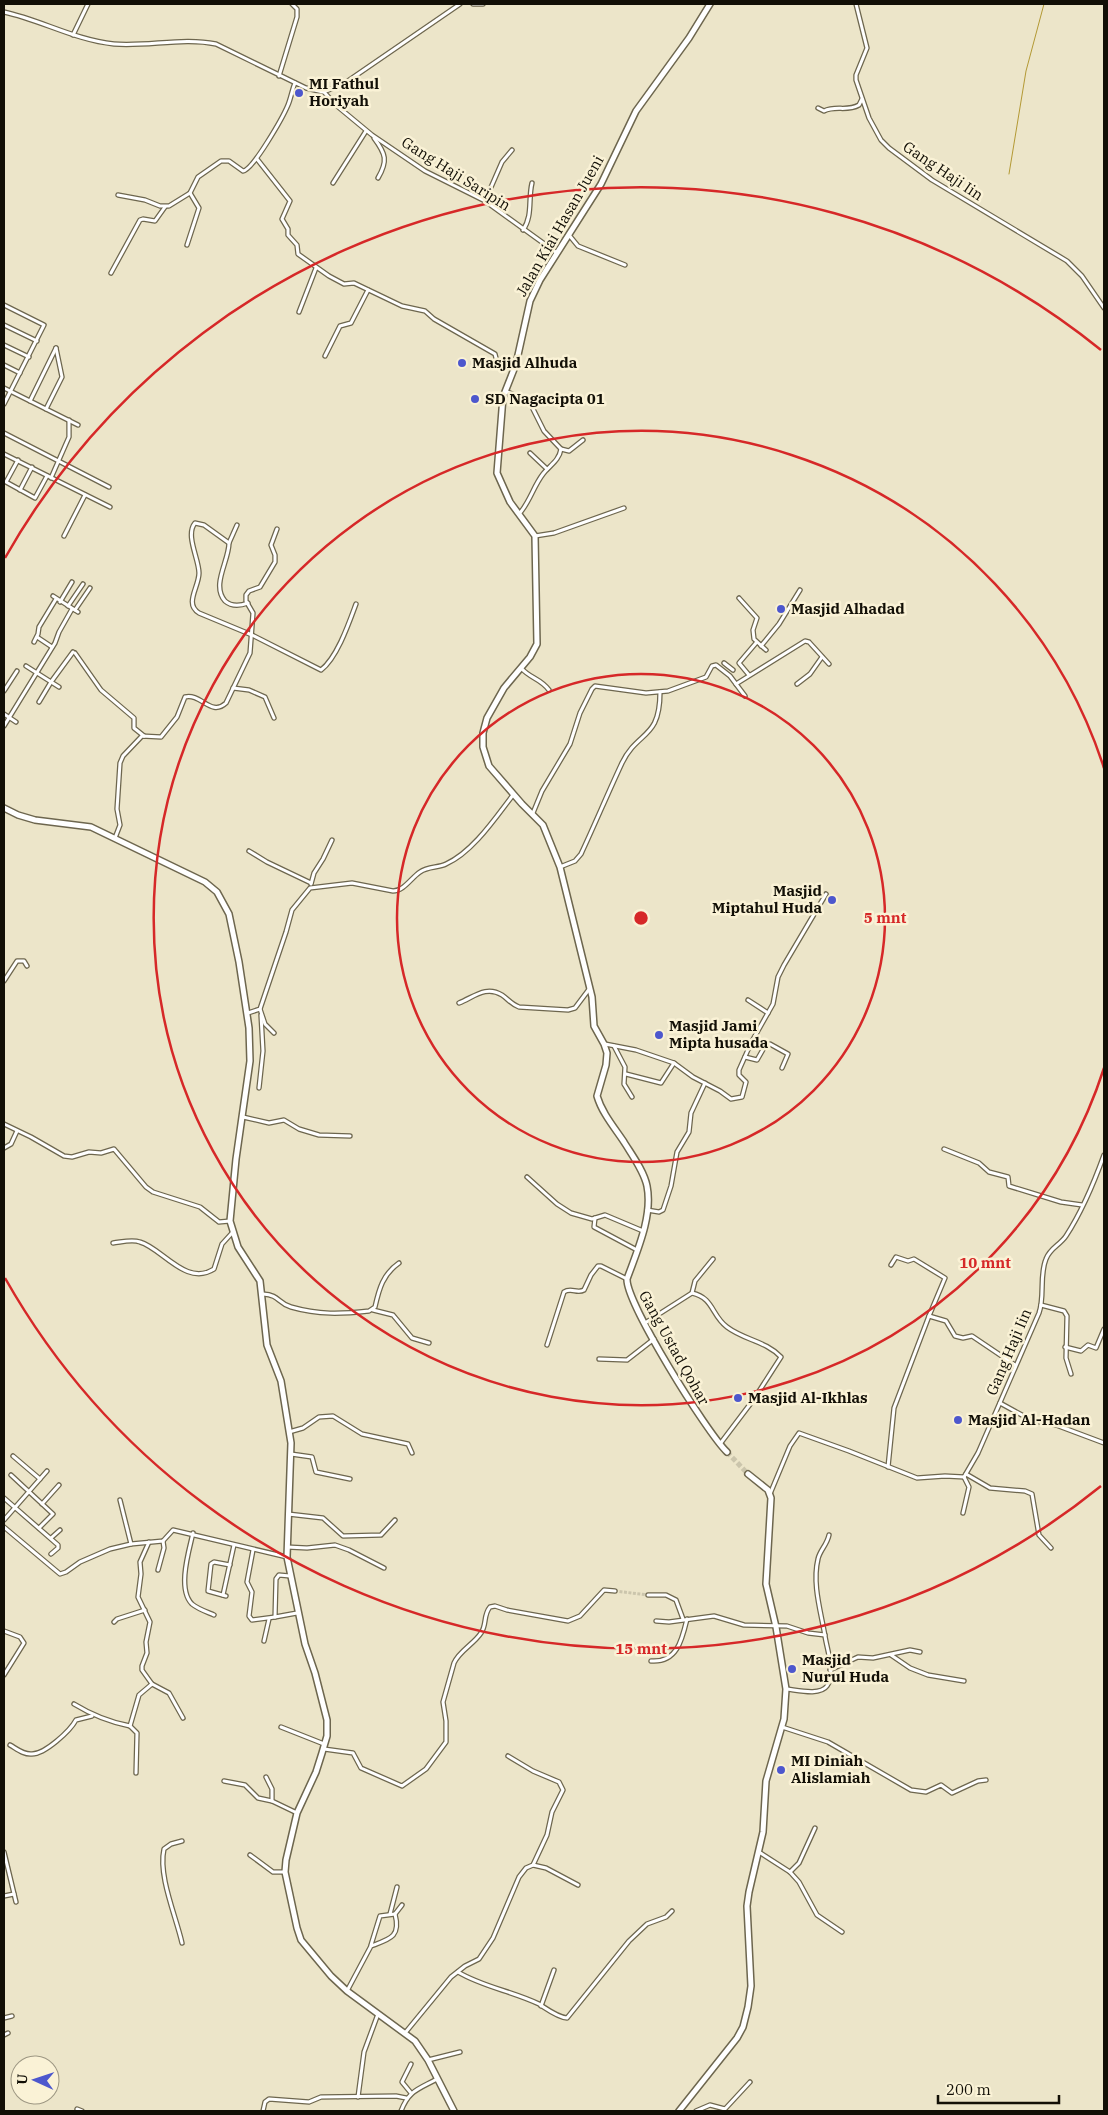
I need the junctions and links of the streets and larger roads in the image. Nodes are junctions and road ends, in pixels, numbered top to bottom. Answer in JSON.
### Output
{"nodes":[{"id":1,"x":88,"y":4,"type":"edge"},
{"id":2,"x":292,"y":4,"type":"edge"},
{"id":3,"x":460,"y":4,"type":"edge"},
{"id":4,"x":473,"y":4,"type":"edge"},
{"id":5,"x":483,"y":4,"type":"edge"},
{"id":6,"x":710,"y":4,"type":"edge"},
{"id":7,"x":856,"y":4,"type":"edge"},
{"id":8,"x":4,"y":12,"type":"edge"},
{"id":9,"x":73,"y":35,"type":"junction"},
{"id":10,"x":279,"y":76,"type":"junction"},
{"id":11,"x":295,"y":83,"type":"junction"},
{"id":12,"x":323,"y":92,"type":"junction"},
{"id":13,"x":862,"y":96,"type":"junction"},
{"id":14,"x":818,"y":108,"type":"dead end"},
{"id":15,"x":366,"y":131,"type":"junction"},
{"id":16,"x":372,"y":135,"type":"junction"},
{"id":17,"x":512,"y":150,"type":"dead end"},
{"id":18,"x":257,"y":159,"type":"junction"},
{"id":19,"x":378,"y":178,"type":"dead end"},
{"id":20,"x":333,"y":183,"type":"dead end"},
{"id":21,"x":532,"y":183,"type":"dead end"},
{"id":22,"x":190,"y":193,"type":"junction"},
{"id":23,"x":118,"y":195,"type":"dead end"},
{"id":24,"x":485,"y":202,"type":"junction"},
{"id":25,"x":165,"y":207,"type":"junction"},
{"id":26,"x":523,"y":230,"type":"junction"},
{"id":27,"x":568,"y":234,"type":"junction"},
{"id":28,"x":188,"y":245,"type":"dead end"},
{"id":29,"x":556,"y":253,"type":"junction"},
{"id":30,"x":626,"y":265,"type":"dead end"},
{"id":31,"x":316,"y":268,"type":"junction"},
{"id":32,"x":111,"y":273,"type":"dead end"},
{"id":33,"x":368,"y":290,"type":"junction"},
{"id":34,"x":4,"y":305,"type":"edge"},
{"id":35,"x":1104,"y":308,"type":"edge"},
{"id":36,"x":299,"y":312,"type":"dead end"},
{"id":37,"x":4,"y":325,"type":"edge"},
{"id":38,"x":37,"y":341,"type":"junction"},
{"id":39,"x":4,"y":345,"type":"edge"},
{"id":40,"x":325,"y":356,"type":"dead end"},
{"id":41,"x":29,"y":357,"type":"junction"},
{"id":42,"x":4,"y":365,"type":"edge"},
{"id":43,"x":514,"y":369,"type":"junction"},
{"id":44,"x":20,"y":373,"type":"junction"},
{"id":45,"x":4,"y":388,"type":"edge"},
{"id":46,"x":9,"y":391,"type":"junction"},
{"id":47,"x":505,"y":391,"type":"junction"},
{"id":48,"x":30,"y":401,"type":"junction"},
{"id":49,"x":4,"y":404,"type":"edge"},
{"id":50,"x":46,"y":409,"type":"junction"},
{"id":51,"x":69,"y":420,"type":"junction"},
{"id":52,"x":78,"y":424,"type":"dead end"},
{"id":53,"x":4,"y":433,"type":"edge"},
{"id":54,"x":584,"y":440,"type":"dead end"},
{"id":55,"x":561,"y":449,"type":"junction"},
{"id":56,"x":530,"y":453,"type":"dead end"},
{"id":57,"x":4,"y":454,"type":"edge"},
{"id":58,"x":18,"y":460,"type":"junction"},
{"id":59,"x":59,"y":460,"type":"junction"},
{"id":60,"x":32,"y":467,"type":"junction"},
{"id":61,"x":547,"y":470,"type":"junction"},
{"id":62,"x":47,"y":476,"type":"junction"},
{"id":63,"x":51,"y":478,"type":"junction"},
{"id":64,"x":109,"y":487,"type":"dead end"},
{"id":65,"x":20,"y":490,"type":"junction"},
{"id":66,"x":85,"y":495,"type":"junction"},
{"id":67,"x":110,"y":507,"type":"dead end"},
{"id":68,"x":624,"y":508,"type":"dead end"},
{"id":69,"x":518,"y":515,"type":"junction"},
{"id":70,"x":237,"y":525,"type":"dead end"},
{"id":71,"x":277,"y":529,"type":"dead end"},
{"id":72,"x":64,"y":536,"type":"dead end"},
{"id":73,"x":535,"y":536,"type":"junction"},
{"id":74,"x":229,"y":543,"type":"junction"},
{"id":75,"x":72,"y":582,"type":"dead end"},
{"id":76,"x":82,"y":584,"type":"dead end"},
{"id":77,"x":90,"y":588,"type":"dead end"},
{"id":78,"x":800,"y":590,"type":"dead end"},
{"id":79,"x":738,"y":598,"type":"dead end"},
{"id":80,"x":56,"y":599,"type":"junction"},
{"id":81,"x":248,"y":603,"type":"junction"},
{"id":82,"x":356,"y":604,"type":"dead end"},
{"id":83,"x":73,"y":609,"type":"junction"},
{"id":84,"x":252,"y":635,"type":"junction"},
{"id":85,"x":37,"y":636,"type":"junction"},
{"id":86,"x":34,"y":642,"type":"dead end"},
{"id":87,"x":756,"y":643,"type":"junction"},
{"id":88,"x":761,"y":646,"type":"junction"},
{"id":89,"x":52,"y":647,"type":"junction"},
{"id":90,"x":766,"y":650,"type":"dead end"},
{"id":91,"x":822,"y":656,"type":"junction"},
{"id":92,"x":829,"y":664,"type":"dead end"},
{"id":93,"x":26,"y":666,"type":"dead end"},
{"id":94,"x":520,"y":668,"type":"junction"},
{"id":95,"x":721,"y":668,"type":"junction"},
{"id":96,"x":733,"y":670,"type":"dead end"},
{"id":97,"x":17,"y":671,"type":"dead end"},
{"id":98,"x":37,"y":673,"type":"junction"},
{"id":99,"x":749,"y":675,"type":"junction"},
{"id":100,"x":51,"y":682,"type":"junction"},
{"id":101,"x":736,"y":684,"type":"junction"},
{"id":102,"x":797,"y":684,"type":"dead end"},
{"id":103,"x":59,"y":687,"type":"dead end"},
{"id":104,"x":233,"y":688,"type":"junction"},
{"id":105,"x":549,"y":690,"type":"dead end"},
{"id":106,"x":4,"y":691,"type":"edge"},
{"id":107,"x":660,"y":692,"type":"junction"},
{"id":108,"x":745,"y":696,"type":"dead end"},
{"id":109,"x":39,"y":702,"type":"dead end"},
{"id":110,"x":4,"y":714,"type":"edge"},
{"id":111,"x":10,"y":718,"type":"junction"},
{"id":112,"x":274,"y":718,"type":"dead end"},
{"id":113,"x":16,"y":722,"type":"dead end"},
{"id":114,"x":4,"y":726,"type":"edge"},
{"id":115,"x":144,"y":736,"type":"junction"},
{"id":116,"x":514,"y":795,"type":"junction"},
{"id":117,"x":4,"y":808,"type":"edge"},
{"id":118,"x":533,"y":813,"type":"junction"},
{"id":119,"x":115,"y":838,"type":"junction"},
{"id":120,"x":332,"y":840,"type":"dead end"},
{"id":121,"x":249,"y":851,"type":"dead end"},
{"id":122,"x":560,"y":867,"type":"junction"},
{"id":123,"x":312,"y":885,"type":"junction"},
{"id":124,"x":826,"y":894,"type":"dead end"},
{"id":125,"x":27,"y":966,"type":"dead end"},
{"id":126,"x":4,"y":981,"type":"edge"},
{"id":127,"x":590,"y":988,"type":"junction"},
{"id":128,"x":748,"y":1000,"type":"dead end"},
{"id":129,"x":459,"y":1003,"type":"dead end"},
{"id":130,"x":260,"y":1009,"type":"junction"},
{"id":131,"x":768,"y":1013,"type":"junction"},
{"id":132,"x":248,"y":1014,"type":"junction"},
{"id":133,"x":261,"y":1015,"type":"junction"},
{"id":134,"x":274,"y":1033,"type":"dead end"},
{"id":135,"x":604,"y":1044,"type":"junction"},
{"id":136,"x":614,"y":1046,"type":"junction"},
{"id":137,"x":745,"y":1057,"type":"junction"},
{"id":138,"x":674,"y":1063,"type":"junction"},
{"id":139,"x":782,"y":1068,"type":"dead end"},
{"id":140,"x":626,"y":1074,"type":"junction"},
{"id":141,"x":705,"y":1083,"type":"junction"},
{"id":142,"x":259,"y":1088,"type":"dead end"},
{"id":143,"x":632,"y":1097,"type":"dead end"},
{"id":144,"x":243,"y":1117,"type":"junction"},
{"id":145,"x":4,"y":1124,"type":"edge"},
{"id":146,"x":18,"y":1131,"type":"junction"},
{"id":147,"x":350,"y":1136,"type":"dead end"},
{"id":148,"x":4,"y":1148,"type":"edge"},
{"id":149,"x":944,"y":1149,"type":"dead end"},
{"id":150,"x":1104,"y":1155,"type":"edge"},
{"id":151,"x":527,"y":1177,"type":"dead end"},
{"id":152,"x":1082,"y":1205,"type":"junction"},
{"id":153,"x":647,"y":1210,"type":"junction"},
{"id":154,"x":595,"y":1218,"type":"junction"},
{"id":155,"x":230,"y":1221,"type":"junction"},
{"id":156,"x":642,"y":1231,"type":"junction"},
{"id":157,"x":232,"y":1232,"type":"junction"},
{"id":158,"x":113,"y":1243,"type":"dead end"},
{"id":159,"x":637,"y":1250,"type":"junction"},
{"id":160,"x":713,"y":1259,"type":"dead end"},
{"id":161,"x":399,"y":1263,"type":"dead end"},
{"id":162,"x":891,"y":1265,"type":"dead end"},
{"id":163,"x":627,"y":1279,"type":"junction"},
{"id":164,"x":692,"y":1293,"type":"junction"},
{"id":165,"x":263,"y":1294,"type":"junction"},
{"id":166,"x":1042,"y":1305,"type":"junction"},
{"id":167,"x":372,"y":1310,"type":"junction"},
{"id":168,"x":929,"y":1316,"type":"junction"},
{"id":169,"x":645,"y":1323,"type":"junction"},
{"id":170,"x":1104,"y":1329,"type":"edge"},
{"id":171,"x":654,"y":1339,"type":"junction"},
{"id":172,"x":429,"y":1344,"type":"dead end"},
{"id":173,"x":547,"y":1346,"type":"dead end"},
{"id":174,"x":1066,"y":1347,"type":"junction"},
{"id":175,"x":599,"y":1359,"type":"dead end"},
{"id":176,"x":1015,"y":1365,"type":"junction"},
{"id":177,"x":1071,"y":1374,"type":"dead end"},
{"id":178,"x":1000,"y":1403,"type":"junction"},
{"id":179,"x":289,"y":1432,"type":"junction"},
{"id":180,"x":1104,"y":1443,"type":"edge"},
{"id":181,"x":719,"y":1445,"type":"junction"},
{"id":182,"x":412,"y":1452,"type":"dead end"},
{"id":183,"x":727,"y":1452,"type":"tunnel mouth"},
{"id":184,"x":291,"y":1454,"type":"junction"},
{"id":185,"x":13,"y":1456,"type":"dead end"},
{"id":186,"x":888,"y":1467,"type":"junction"},
{"id":187,"x":47,"y":1471,"type":"dead end"},
{"id":188,"x":748,"y":1474,"type":"tunnel mouth"},
{"id":189,"x":11,"y":1475,"type":"dead end"},
{"id":190,"x":964,"y":1476,"type":"junction"},
{"id":191,"x":350,"y":1478,"type":"dead end"},
{"id":192,"x":40,"y":1479,"type":"junction"},
{"id":193,"x":59,"y":1484,"type":"dead end"},
{"id":194,"x":28,"y":1492,"type":"junction"},
{"id":195,"x":770,"y":1494,"type":"junction"},
{"id":196,"x":4,"y":1498,"type":"edge"},
{"id":197,"x":120,"y":1500,"type":"dead end"},
{"id":198,"x":42,"y":1504,"type":"junction"},
{"id":199,"x":14,"y":1507,"type":"junction"},
{"id":200,"x":963,"y":1513,"type":"dead end"},
{"id":201,"x":288,"y":1514,"type":"junction"},
{"id":202,"x":4,"y":1520,"type":"edge"},
{"id":203,"x":395,"y":1520,"type":"dead end"},
{"id":204,"x":39,"y":1528,"type":"junction"},
{"id":205,"x":5,"y":1529,"type":"edge"},
{"id":206,"x":60,"y":1530,"type":"dead end"},
{"id":207,"x":193,"y":1534,"type":"junction"},
{"id":208,"x":829,"y":1535,"type":"dead end"},
{"id":209,"x":51,"y":1538,"type":"junction"},
{"id":210,"x":162,"y":1541,"type":"junction"},
{"id":211,"x":149,"y":1542,"type":"junction"},
{"id":212,"x":131,"y":1544,"type":"junction"},
{"id":213,"x":234,"y":1545,"type":"junction"},
{"id":214,"x":290,"y":1548,"type":"junction"},
{"id":215,"x":1050,"y":1548,"type":"dead end"},
{"id":216,"x":253,"y":1550,"type":"junction"},
{"id":217,"x":51,"y":1554,"type":"dead end"},
{"id":218,"x":287,"y":1557,"type":"junction"},
{"id":219,"x":230,"y":1565,"type":"junction"},
{"id":220,"x":384,"y":1568,"type":"dead end"},
{"id":221,"x":158,"y":1570,"type":"dead end"},
{"id":222,"x":290,"y":1576,"type":"junction"},
{"id":223,"x":615,"y":1591,"type":"tunnel mouth"},
{"id":224,"x":648,"y":1595,"type":"tunnel mouth"},
{"id":225,"x":145,"y":1610,"type":"junction"},
{"id":226,"x":297,"y":1613,"type":"junction"},
{"id":227,"x":214,"y":1615,"type":"dead end"},
{"id":228,"x":275,"y":1617,"type":"junction"},
{"id":229,"x":269,"y":1619,"type":"junction"},
{"id":230,"x":685,"y":1619,"type":"junction"},
{"id":231,"x":656,"y":1620,"type":"dead end"},
{"id":232,"x":114,"y":1622,"type":"dead end"},
{"id":233,"x":776,"y":1627,"type":"junction"},
{"id":234,"x":4,"y":1631,"type":"edge"},
{"id":235,"x":825,"y":1635,"type":"junction"},
{"id":236,"x":264,"y":1641,"type":"dead end"},
{"id":237,"x":920,"y":1652,"type":"dead end"},
{"id":238,"x":890,"y":1655,"type":"junction"},
{"id":239,"x":652,"y":1661,"type":"dead end"},
{"id":240,"x":830,"y":1670,"type":"junction"},
{"id":241,"x":4,"y":1675,"type":"edge"},
{"id":242,"x":964,"y":1681,"type":"dead end"},
{"id":243,"x":152,"y":1684,"type":"junction"},
{"id":244,"x":786,"y":1689,"type":"junction"},
{"id":245,"x":74,"y":1704,"type":"dead end"},
{"id":246,"x":93,"y":1716,"type":"junction"},
{"id":247,"x":183,"y":1718,"type":"dead end"},
{"id":248,"x":130,"y":1726,"type":"junction"},
{"id":249,"x":281,"y":1726,"type":"dead end"},
{"id":250,"x":781,"y":1727,"type":"junction"},
{"id":251,"x":10,"y":1745,"type":"dead end"},
{"id":252,"x":324,"y":1746,"type":"junction"},
{"id":253,"x":508,"y":1756,"type":"dead end"},
{"id":254,"x":136,"y":1774,"type":"dead end"},
{"id":255,"x":266,"y":1777,"type":"dead end"},
{"id":256,"x":986,"y":1780,"type":"dead end"},
{"id":257,"x":224,"y":1781,"type":"dead end"},
{"id":258,"x":272,"y":1801,"type":"junction"},
{"id":259,"x":295,"y":1813,"type":"junction"},
{"id":260,"x":815,"y":1828,"type":"dead end"},
{"id":261,"x":182,"y":1841,"type":"dead end"},
{"id":262,"x":4,"y":1852,"type":"edge"},
{"id":263,"x":759,"y":1852,"type":"junction"},
{"id":264,"x":250,"y":1855,"type":"dead end"},
{"id":265,"x":5,"y":1862,"type":"edge"},
{"id":266,"x":532,"y":1865,"type":"junction"},
{"id":267,"x":283,"y":1872,"type":"junction"},
{"id":268,"x":790,"y":1872,"type":"junction"},
{"id":269,"x":11,"y":1877,"type":"junction"},
{"id":270,"x":4,"y":1879,"type":"edge"},
{"id":271,"x":578,"y":1885,"type":"dead end"},
{"id":272,"x":397,"y":1887,"type":"dead end"},
{"id":273,"x":14,"y":1894,"type":"junction"},
{"id":274,"x":4,"y":1896,"type":"edge"},
{"id":275,"x":16,"y":1902,"type":"dead end"},
{"id":276,"x":402,"y":1905,"type":"dead end"},
{"id":277,"x":672,"y":1911,"type":"dead end"},
{"id":278,"x":390,"y":1914,"type":"junction"},
{"id":279,"x":395,"y":1914,"type":"junction"},
{"id":280,"x":842,"y":1932,"type":"dead end"},
{"id":281,"x":182,"y":1943,"type":"dead end"},
{"id":282,"x":371,"y":1946,"type":"junction"},
{"id":283,"x":554,"y":1970,"type":"dead end"},
{"id":284,"x":458,"y":1972,"type":"junction"},
{"id":285,"x":347,"y":1991,"type":"junction"},
{"id":286,"x":541,"y":2006,"type":"junction"},
{"id":287,"x":378,"y":2014,"type":"junction"},
{"id":288,"x":12,"y":2016,"type":"dead end"},
{"id":289,"x":4,"y":2018,"type":"edge"},
{"id":290,"x":405,"y":2033,"type":"junction"},
{"id":291,"x":460,"y":2052,"type":"dead end"},
{"id":292,"x":428,"y":2060,"type":"junction"},
{"id":293,"x":410,"y":2064,"type":"dead end"},
{"id":294,"x":435,"y":2080,"type":"junction"},
{"id":295,"x":750,"y":2082,"type":"dead end"},
{"id":296,"x":411,"y":2093,"type":"junction"},
{"id":297,"x":358,"y":2097,"type":"junction"},
{"id":298,"x":406,"y":2098,"type":"junction"},
{"id":299,"x":77,"y":2109,"type":"dead end"},
{"id":300,"x":82,"y":2111,"type":"edge"},
{"id":301,"x":263,"y":2111,"type":"edge"},
{"id":302,"x":402,"y":2111,"type":"edge"},
{"id":303,"x":454,"y":2111,"type":"edge"},
{"id":304,"x":681,"y":2111,"type":"edge"},
{"id":305,"x":696,"y":2111,"type":"edge"}],
"edges":[{"from":1,"to":9,"type":"street"},
{"from":2,"to":10,"type":"street"},
{"from":3,"to":12,"type":"street"},
{"from":4,"to":5,"type":"street"},
{"from":6,"to":27,"type":"street","name":"Jalan Kiai Hasan Jueni"},
{"from":7,"to":13,"type":"street","name":"Gang Haji Iin"},
{"from":8,"to":9,"type":"street"},
{"from":9,"to":10,"type":"street"},
{"from":10,"to":11,"type":"street"},
{"from":11,"to":12,"type":"street"},
{"from":11,"to":18,"type":"street"},
{"from":12,"to":15,"type":"street","name":"Gang Haji Saripin"},
{"from":13,"to":14,"type":"street"},
{"from":13,"to":35,"type":"street","name":"Gang Haji Iin"},
{"from":15,"to":16,"type":"street","name":"Gang Haji Saripin"},
{"from":15,"to":20,"type":"street"},
{"from":16,"to":19,"type":"street"},
{"from":16,"to":24,"type":"street","name":"Gang Haji Saripin"},
{"from":17,"to":24,"type":"street"},
{"from":18,"to":22,"type":"street"},
{"from":18,"to":31,"type":"street"},
{"from":21,"to":26,"type":"street"},
{"from":22,"to":25,"type":"street"},
{"from":22,"to":28,"type":"street"},
{"from":23,"to":25,"type":"street"},
{"from":24,"to":26,"type":"street","name":"Gang Haji Saripin"},
{"from":25,"to":32,"type":"street"},
{"from":26,"to":29,"type":"street","name":"Gang Haji Saripin"},
{"from":27,"to":29,"type":"street","name":"Jalan Kiai Hasan Jueni"},
{"from":27,"to":30,"type":"street"},
{"from":29,"to":43,"type":"street","name":"Jalan Kiai Hasan Jueni"},
{"from":31,"to":33,"type":"street"},
{"from":31,"to":36,"type":"street"},
{"from":33,"to":40,"type":"street"},
{"from":33,"to":43,"type":"street"},
{"from":34,"to":38,"type":"street"},
{"from":37,"to":38,"type":"street"},
{"from":38,"to":41,"type":"street"},
{"from":39,"to":41,"type":"street"},
{"from":41,"to":44,"type":"street"},
{"from":42,"to":44,"type":"street"},
{"from":43,"to":47,"type":"street","name":"Jalan Kiai Hasan Jueni"},
{"from":44,"to":46,"type":"street"},
{"from":45,"to":46,"type":"street"},
{"from":46,"to":48,"type":"street"},
{"from":46,"to":49,"type":"street"},
{"from":47,"to":55,"type":"street"},
{"from":47,"to":69,"type":"street","name":"Jalan Kiai Hasan Jueni"},
{"from":48,"to":50,"type":"street"},
{"from":48,"to":50,"type":"street"},
{"from":50,"to":51,"type":"street"},
{"from":51,"to":52,"type":"street"},
{"from":51,"to":59,"type":"street"},
{"from":53,"to":59,"type":"street"},
{"from":54,"to":55,"type":"street"},
{"from":55,"to":61,"type":"street"},
{"from":56,"to":61,"type":"street"},
{"from":57,"to":58,"type":"street"},
{"from":58,"to":60,"type":"street"},
{"from":58,"to":65,"type":"street"},
{"from":59,"to":63,"type":"street"},
{"from":59,"to":64,"type":"street"},
{"from":60,"to":62,"type":"street"},
{"from":60,"to":65,"type":"street"},
{"from":61,"to":69,"type":"street"},
{"from":62,"to":63,"type":"street"},
{"from":62,"to":65,"type":"street"},
{"from":63,"to":66,"type":"street"},
{"from":66,"to":67,"type":"street"},
{"from":66,"to":72,"type":"street"},
{"from":68,"to":73,"type":"street"},
{"from":69,"to":73,"type":"street","name":"Jalan Kiai Hasan Jueni"},
{"from":70,"to":74,"type":"street"},
{"from":71,"to":81,"type":"street"},
{"from":73,"to":94,"type":"street"},
{"from":74,"to":81,"type":"street"},
{"from":74,"to":84,"type":"street"},
{"from":75,"to":80,"type":"street"},
{"from":76,"to":83,"type":"street"},
{"from":77,"to":83,"type":"street"},
{"from":78,"to":88,"type":"street"},
{"from":79,"to":87,"type":"street"},
{"from":80,"to":83,"type":"street"},
{"from":80,"to":85,"type":"street"},
{"from":81,"to":84,"type":"street"},
{"from":82,"to":84,"type":"street"},
{"from":83,"to":89,"type":"street"},
{"from":84,"to":104,"type":"street"},
{"from":85,"to":86,"type":"street"},
{"from":85,"to":89,"type":"street"},
{"from":87,"to":88,"type":"street"},
{"from":87,"to":99,"type":"street"},
{"from":88,"to":90,"type":"street"},
{"from":89,"to":98,"type":"street"},
{"from":91,"to":92,"type":"street"},
{"from":91,"to":99,"type":"street"},
{"from":91,"to":102,"type":"street"},
{"from":93,"to":98,"type":"street"},
{"from":94,"to":105,"type":"street"},
{"from":94,"to":116,"type":"street"},
{"from":95,"to":96,"type":"street"},
{"from":95,"to":101,"type":"street"},
{"from":95,"to":107,"type":"street"},
{"from":97,"to":106,"type":"street"},
{"from":98,"to":100,"type":"street"},
{"from":98,"to":111,"type":"street"},
{"from":99,"to":101,"type":"street"},
{"from":100,"to":103,"type":"street"},
{"from":100,"to":109,"type":"street"},
{"from":100,"to":115,"type":"street"},
{"from":101,"to":108,"type":"street"},
{"from":104,"to":112,"type":"street"},
{"from":104,"to":115,"type":"street"},
{"from":107,"to":118,"type":"street"},
{"from":107,"to":122,"type":"street"},
{"from":110,"to":111,"type":"street"},
{"from":111,"to":113,"type":"street"},
{"from":111,"to":114,"type":"street"},
{"from":115,"to":119,"type":"street"},
{"from":116,"to":118,"type":"street"},
{"from":116,"to":123,"type":"street"},
{"from":117,"to":119,"type":"street"},
{"from":118,"to":122,"type":"street"},
{"from":119,"to":132,"type":"street"},
{"from":120,"to":123,"type":"street"},
{"from":121,"to":123,"type":"street"},
{"from":122,"to":127,"type":"street"},
{"from":123,"to":130,"type":"street"},
{"from":124,"to":131,"type":"street"},
{"from":125,"to":126,"type":"street"},
{"from":127,"to":129,"type":"street"},
{"from":127,"to":135,"type":"street","name":"Gang Ustad Qohar"},
{"from":128,"to":131,"type":"street"},
{"from":130,"to":132,"type":"street"},
{"from":130,"to":133,"type":"street"},
{"from":131,"to":137,"type":"street"},
{"from":132,"to":144,"type":"street"},
{"from":133,"to":134,"type":"street"},
{"from":133,"to":142,"type":"street"},
{"from":135,"to":136,"type":"street"},
{"from":135,"to":153,"type":"street","name":"Gang Ustad Qohar"},
{"from":136,"to":138,"type":"street"},
{"from":136,"to":140,"type":"street"},
{"from":137,"to":139,"type":"street"},
{"from":137,"to":141,"type":"street"},
{"from":138,"to":140,"type":"street"},
{"from":138,"to":141,"type":"street"},
{"from":140,"to":143,"type":"street"},
{"from":141,"to":153,"type":"street"},
{"from":144,"to":147,"type":"street"},
{"from":144,"to":155,"type":"street"},
{"from":145,"to":146,"type":"street"},
{"from":146,"to":148,"type":"street"},
{"from":146,"to":155,"type":"street"},
{"from":149,"to":152,"type":"street"},
{"from":150,"to":152,"type":"street","name":"Gang Haji Iin"},
{"from":151,"to":154,"type":"street"},
{"from":152,"to":166,"type":"street","name":"Gang Haji Iin"},
{"from":153,"to":156,"type":"street","name":"Gang Ustad Qohar"},
{"from":154,"to":156,"type":"street"},
{"from":154,"to":159,"type":"street"},
{"from":155,"to":157,"type":"street"},
{"from":156,"to":159,"type":"street","name":"Gang Ustad Qohar"},
{"from":157,"to":158,"type":"street"},
{"from":157,"to":165,"type":"street"},
{"from":159,"to":163,"type":"street","name":"Gang Ustad Qohar"},
{"from":160,"to":164,"type":"street"},
{"from":161,"to":167,"type":"street"},
{"from":162,"to":168,"type":"street"},
{"from":163,"to":169,"type":"street","name":"Gang Ustad Qohar"},
{"from":163,"to":173,"type":"street"},
{"from":164,"to":169,"type":"street"},
{"from":164,"to":181,"type":"street"},
{"from":165,"to":167,"type":"street"},
{"from":165,"to":179,"type":"street"},
{"from":166,"to":174,"type":"street"},
{"from":166,"to":176,"type":"street","name":"Gang Haji Iin"},
{"from":167,"to":172,"type":"street"},
{"from":168,"to":176,"type":"street"},
{"from":168,"to":186,"type":"street"},
{"from":169,"to":171,"type":"street","name":"Gang Ustad Qohar"},
{"from":170,"to":174,"type":"street"},
{"from":171,"to":175,"type":"street"},
{"from":171,"to":181,"type":"street","name":"Gang Ustad Qohar"},
{"from":174,"to":177,"type":"street"},
{"from":176,"to":178,"type":"street","name":"Gang Haji Iin"},
{"from":178,"to":180,"type":"street"},
{"from":178,"to":190,"type":"street","name":"Gang Haji Iin"},
{"from":179,"to":182,"type":"street"},
{"from":179,"to":184,"type":"street"},
{"from":181,"to":183,"type":"street","name":"Gang Ustad Qohar"},
{"from":184,"to":191,"type":"street"},
{"from":184,"to":201,"type":"street"},
{"from":185,"to":192,"type":"street"},
{"from":186,"to":190,"type":"street"},
{"from":186,"to":195,"type":"street"},
{"from":187,"to":192,"type":"street"},
{"from":188,"to":195,"type":"street"},
{"from":189,"to":194,"type":"street"},
{"from":190,"to":200,"type":"street"},
{"from":190,"to":215,"type":"street"},
{"from":192,"to":194,"type":"street"},
{"from":193,"to":198,"type":"street"},
{"from":194,"to":198,"type":"street"},
{"from":194,"to":199,"type":"street"},
{"from":195,"to":233,"type":"street"},
{"from":196,"to":199,"type":"street"},
{"from":197,"to":212,"type":"street"},
{"from":198,"to":204,"type":"street"},
{"from":199,"to":202,"type":"street"},
{"from":199,"to":204,"type":"street"},
{"from":201,"to":203,"type":"street"},
{"from":201,"to":214,"type":"street"},
{"from":204,"to":209,"type":"street"},
{"from":205,"to":212,"type":"street"},
{"from":206,"to":209,"type":"street"},
{"from":207,"to":210,"type":"street"},
{"from":207,"to":213,"type":"street"},
{"from":207,"to":227,"type":"street"},
{"from":208,"to":235,"type":"street"},
{"from":209,"to":217,"type":"street"},
{"from":210,"to":211,"type":"street"},
{"from":210,"to":221,"type":"street"},
{"from":211,"to":212,"type":"street"},
{"from":211,"to":225,"type":"street"},
{"from":213,"to":216,"type":"street"},
{"from":213,"to":219,"type":"street"},
{"from":214,"to":218,"type":"street"},
{"from":214,"to":220,"type":"street"},
{"from":216,"to":218,"type":"street"},
{"from":216,"to":229,"type":"street"},
{"from":218,"to":222,"type":"street"},
{"from":219,"to":219,"type":"street"},
{"from":222,"to":226,"type":"street"},
{"from":222,"to":228,"type":"street"},
{"from":223,"to":252,"type":"street"},
{"from":224,"to":230,"type":"street"},
{"from":225,"to":232,"type":"street"},
{"from":225,"to":243,"type":"street"},
{"from":226,"to":228,"type":"street"},
{"from":226,"to":252,"type":"street"},
{"from":228,"to":229,"type":"street"},
{"from":229,"to":236,"type":"street"},
{"from":230,"to":231,"type":"street"},
{"from":230,"to":233,"type":"street"},
{"from":230,"to":239,"type":"street"},
{"from":233,"to":235,"type":"street"},
{"from":233,"to":244,"type":"street"},
{"from":234,"to":241,"type":"street"},
{"from":235,"to":240,"type":"street"},
{"from":237,"to":238,"type":"street"},
{"from":238,"to":240,"type":"street"},
{"from":238,"to":242,"type":"street"},
{"from":240,"to":244,"type":"street"},
{"from":243,"to":247,"type":"street"},
{"from":243,"to":248,"type":"street"},
{"from":244,"to":250,"type":"street"},
{"from":245,"to":246,"type":"street"},
{"from":246,"to":248,"type":"street"},
{"from":246,"to":251,"type":"street"},
{"from":248,"to":254,"type":"street"},
{"from":249,"to":252,"type":"street"},
{"from":250,"to":256,"type":"street"},
{"from":250,"to":263,"type":"street"},
{"from":252,"to":259,"type":"street"},
{"from":253,"to":266,"type":"street"},
{"from":255,"to":258,"type":"street"},
{"from":257,"to":258,"type":"street"},
{"from":258,"to":259,"type":"street"},
{"from":259,"to":267,"type":"street"},
{"from":260,"to":268,"type":"street"},
{"from":261,"to":281,"type":"street"},
{"from":262,"to":265,"type":"street"},
{"from":263,"to":268,"type":"street"},
{"from":263,"to":304,"type":"street"},
{"from":264,"to":267,"type":"street"},
{"from":265,"to":269,"type":"street"},
{"from":266,"to":271,"type":"street"},
{"from":266,"to":284,"type":"street"},
{"from":267,"to":285,"type":"street"},
{"from":268,"to":280,"type":"street"},
{"from":269,"to":270,"type":"street"},
{"from":269,"to":273,"type":"street"},
{"from":272,"to":278,"type":"street"},
{"from":273,"to":274,"type":"street"},
{"from":273,"to":275,"type":"street"},
{"from":276,"to":279,"type":"street"},
{"from":277,"to":286,"type":"street"},
{"from":278,"to":279,"type":"street"},
{"from":278,"to":282,"type":"street"},
{"from":279,"to":282,"type":"street"},
{"from":282,"to":285,"type":"street"},
{"from":283,"to":286,"type":"street"},
{"from":284,"to":286,"type":"street"},
{"from":284,"to":290,"type":"street"},
{"from":285,"to":287,"type":"street"},
{"from":287,"to":290,"type":"street"},
{"from":287,"to":297,"type":"street"},
{"from":288,"to":289,"type":"street"},
{"from":290,"to":292,"type":"street"},
{"from":291,"to":292,"type":"street"},
{"from":292,"to":294,"type":"street"},
{"from":293,"to":296,"type":"street"},
{"from":294,"to":296,"type":"street"},
{"from":294,"to":303,"type":"street"},
{"from":295,"to":305,"type":"street"},
{"from":296,"to":298,"type":"street"},
{"from":297,"to":298,"type":"street"},
{"from":297,"to":301,"type":"street"},
{"from":298,"to":302,"type":"street"},
{"from":299,"to":300,"type":"street"}]}
